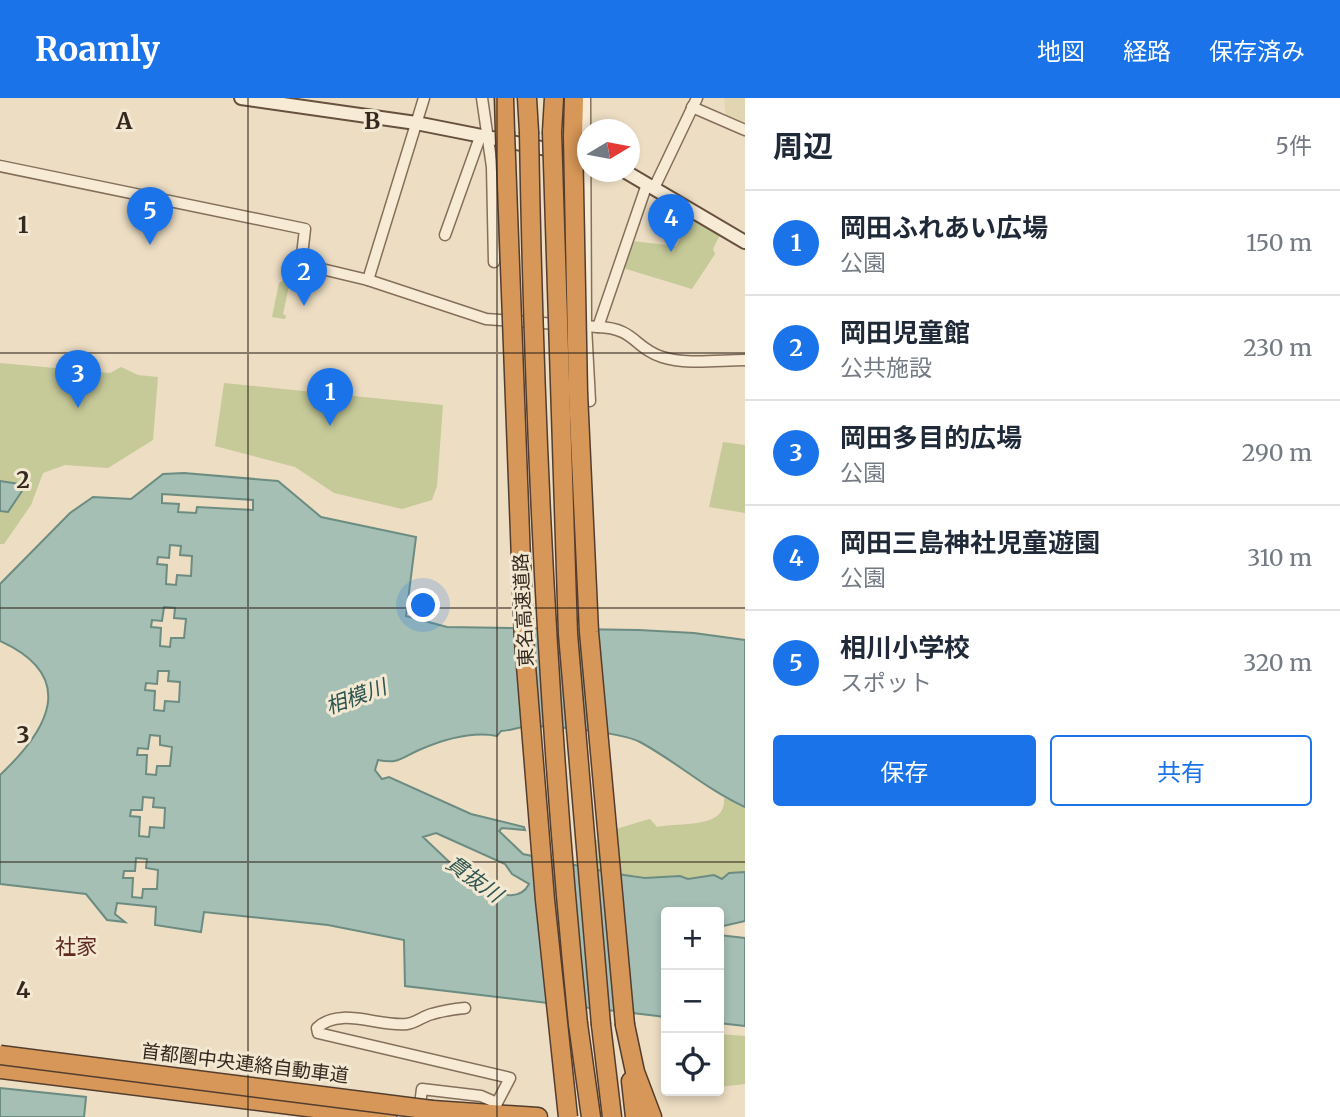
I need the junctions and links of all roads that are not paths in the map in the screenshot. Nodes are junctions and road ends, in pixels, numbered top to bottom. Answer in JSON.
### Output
{"nodes":[{"id":1,"x":241,"y":98,"type":"edge"},
{"id":2,"x":424,"y":98,"type":"edge"},
{"id":3,"x":482,"y":98,"type":"edge"},
{"id":4,"x":497,"y":98,"type":"edge"},
{"id":5,"x":504,"y":98,"type":"edge"},
{"id":6,"x":528,"y":98,"type":"edge"},
{"id":7,"x":553,"y":98,"type":"edge"},
{"id":8,"x":573,"y":98,"type":"edge"},
{"id":9,"x":585,"y":98,"type":"edge"},
{"id":10,"x":694,"y":103,"type":"edge"},
{"id":11,"x":585,"y":119,"type":"edge"},
{"id":12,"x":416,"y":123,"type":"junction"},
{"id":13,"x":745,"y":130,"type":"edge"},
{"id":14,"x":493,"y":134,"type":"junction"},
{"id":15,"x":577,"y":154,"type":"edge"},
{"id":16,"x":0,"y":166,"type":"edge"},
{"id":17,"x":640,"y":180,"type":"edge"},
{"id":18,"x":586,"y":182,"type":"edge"},
{"id":19,"x":650,"y":186,"type":"junction"},
{"id":20,"x":445,"y":235,"type":"dead end"},
{"id":21,"x":745,"y":242,"type":"edge"},
{"id":22,"x":494,"y":262,"type":"dead end"},
{"id":23,"x":368,"y":279,"type":"junction"},
{"id":24,"x":586,"y":326,"type":"junction"},
{"id":25,"x":598,"y":327,"type":"junction"},
{"id":26,"x":745,"y":360,"type":"edge"},
{"id":27,"x":590,"y":401,"type":"dead end"},
{"id":28,"x":464,"y":1008,"type":"dead end"},
{"id":29,"x":0,"y":1055,"type":"edge"},
{"id":30,"x":0,"y":1069,"type":"edge"},
{"id":31,"x":423,"y":1111,"type":"edge"},
{"id":32,"x":646,"y":1114,"type":"edge"},
{"id":33,"x":387,"y":1117,"type":"edge"},
{"id":34,"x":484,"y":1117,"type":"edge"},
{"id":35,"x":538,"y":1117,"type":"edge"},
{"id":36,"x":569,"y":1117,"type":"edge"},
{"id":37,"x":591,"y":1117,"type":"edge"},
{"id":38,"x":612,"y":1117,"type":"edge"}],
"edges":[{"from":1,"to":12,"type":"street"},
{"from":2,"to":12,"type":"street"},
{"from":3,"to":14,"type":"street"},
{"from":4,"to":14,"type":"highway"},
{"from":5,"to":14,"type":"highway"},
{"from":6,"to":37,"type":"highway","name":"東名高速道路","bridge":true},
{"from":7,"to":38,"type":"highway","bridge":true},
{"from":8,"to":32,"type":"highway","bridge":true},
{"from":9,"to":11,"type":"street"},
{"from":10,"to":13,"type":"street"},
{"from":10,"to":19,"type":"street"},
{"from":12,"to":14,"type":"street"},
{"from":12,"to":23,"type":"street"},
{"from":14,"to":15,"type":"street"},
{"from":14,"to":20,"type":"street"},
{"from":14,"to":22,"type":"street"},
{"from":14,"to":36,"type":"highway","bridge":true},
{"from":16,"to":23,"type":"street"},
{"from":17,"to":19,"type":"street"},
{"from":18,"to":24,"type":"street"},
{"from":19,"to":21,"type":"street"},
{"from":19,"to":25,"type":"street"},
{"from":23,"to":24,"type":"street"},
{"from":24,"to":25,"type":"street"},
{"from":24,"to":27,"type":"street"},
{"from":25,"to":26,"type":"street"},
{"from":28,"to":31,"type":"street"},
{"from":29,"to":31,"type":"highway","name":"首都圏中央連絡自動車道","bridge":true},
{"from":30,"to":33,"type":"highway","name":"首都圏中央連絡自動車道"},
{"from":31,"to":34,"type":"highway","name":"首都圏中央連絡自動車道"},
{"from":31,"to":35,"type":"highway"}]}
